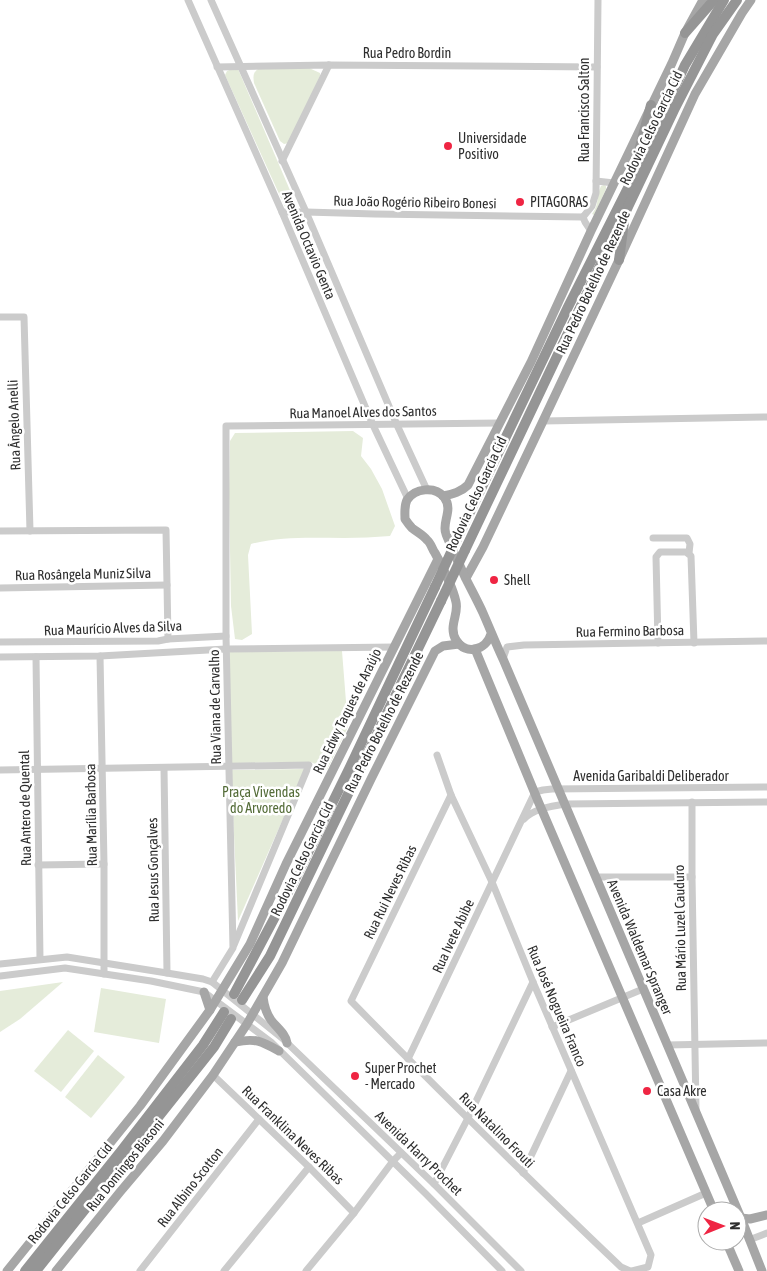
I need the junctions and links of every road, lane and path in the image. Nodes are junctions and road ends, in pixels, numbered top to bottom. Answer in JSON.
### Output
{"nodes":[{"id":1,"x":188,"y":0,"type":"edge"},
{"id":2,"x":212,"y":0,"type":"edge"},
{"id":3,"x":598,"y":0,"type":"edge"},
{"id":4,"x":703,"y":0,"type":"edge"},
{"id":5,"x":714,"y":0,"type":"edge"},
{"id":6,"x":724,"y":0,"type":"edge"},
{"id":7,"x":737,"y":0,"type":"edge"},
{"id":8,"x":751,"y":0,"type":"edge"},
{"id":9,"x":685,"y":33,"type":"junction"},
{"id":10,"x":329,"y":65,"type":"junction"},
{"id":11,"x":241,"y":67,"type":"junction"},
{"id":12,"x":597,"y":67,"type":"junction"},
{"id":13,"x":218,"y":68,"type":"junction"},
{"id":14,"x":651,"y":106,"type":"junction"},
{"id":15,"x":282,"y":161,"type":"junction"},
{"id":16,"x":632,"y":180,"type":"junction"},
{"id":17,"x":596,"y":181,"type":"junction"},
{"id":18,"x":614,"y":183,"type":"junction"},
{"id":19,"x":282,"y":212,"type":"junction"},
{"id":20,"x":306,"y":212,"type":"junction"},
{"id":21,"x":625,"y":212,"type":"junction"},
{"id":22,"x":583,"y":217,"type":"junction"},
{"id":23,"x":591,"y":231,"type":"junction"},
{"id":24,"x":619,"y":260,"type":"junction"},
{"id":25,"x":0,"y":317,"type":"edge"},
{"id":26,"x":767,"y":417,"type":"edge"},
{"id":27,"x":543,"y":421,"type":"junction"},
{"id":28,"x":500,"y":423,"type":"junction"},
{"id":29,"x":373,"y":425,"type":"junction"},
{"id":30,"x":397,"y":425,"type":"junction"},
{"id":31,"x":226,"y":426,"type":"joint"},
{"id":32,"x":427,"y":490,"type":"junction"},
{"id":33,"x":443,"y":496,"type":"junction"},
{"id":34,"x":408,"y":499,"type":"junction"},
{"id":35,"x":0,"y":531,"type":"edge"},
{"id":36,"x":30,"y":531,"type":"junction"},
{"id":37,"x":653,"y":538,"type":"dead end"},
{"id":38,"x":689,"y":553,"type":"junction"},
{"id":39,"x":438,"y":559,"type":"junction"},
{"id":40,"x":466,"y":578,"type":"junction"},
{"id":41,"x":167,"y":585,"type":"junction"},
{"id":42,"x":0,"y":588,"type":"edge"},
{"id":43,"x":492,"y":634,"type":"junction"},
{"id":44,"x":226,"y":636,"type":"junction"},
{"id":45,"x":168,"y":639,"type":"junction"},
{"id":46,"x":767,"y":641,"type":"edge"},
{"id":47,"x":0,"y":642,"type":"edge"},
{"id":48,"x":658,"y":643,"type":"junction"},
{"id":49,"x":694,"y":643,"type":"junction"},
{"id":50,"x":459,"y":644,"type":"junction"},
{"id":51,"x":394,"y":648,"type":"junction"},
{"id":52,"x":226,"y":649,"type":"junction"},
{"id":53,"x":475,"y":649,"type":"junction"},
{"id":54,"x":100,"y":656,"type":"junction"},
{"id":55,"x":0,"y":657,"type":"edge"},
{"id":56,"x":36,"y":657,"type":"junction"},
{"id":57,"x":503,"y":659,"type":"junction"},
{"id":58,"x":437,"y":756,"type":"dead end"},
{"id":59,"x":228,"y":767,"type":"junction"},
{"id":60,"x":102,"y":768,"type":"junction"},
{"id":61,"x":164,"y":768,"type":"junction"},
{"id":62,"x":37,"y":769,"type":"junction"},
{"id":63,"x":0,"y":770,"type":"edge"},
{"id":64,"x":767,"y":787,"type":"edge"},
{"id":65,"x":558,"y":789,"type":"junction"},
{"id":66,"x":535,"y":792,"type":"junction"},
{"id":67,"x":451,"y":795,"type":"junction"},
{"id":68,"x":692,"y":802,"type":"junction"},
{"id":69,"x":767,"y":802,"type":"edge"},
{"id":70,"x":565,"y":804,"type":"junction"},
{"id":71,"x":542,"y":808,"type":"junction"},
{"id":72,"x":520,"y":823,"type":"junction"},
{"id":73,"x":104,"y":864,"type":"junction"},
{"id":74,"x":38,"y":866,"type":"junction"},
{"id":75,"x":596,"y":877,"type":"junction"},
{"id":76,"x":692,"y":877,"type":"junction"},
{"id":77,"x":492,"y":882,"type":"junction"},
{"id":78,"x":233,"y":948,"type":"junction"},
{"id":79,"x":40,"y":959,"type":"junction"},
{"id":80,"x":104,"y":962,"type":"junction"},
{"id":81,"x":0,"y":964,"type":"edge"},
{"id":82,"x":167,"y":973,"type":"junction"},
{"id":83,"x":104,"y":974,"type":"junction"},
{"id":84,"x":0,"y":976,"type":"edge"},
{"id":85,"x":212,"y":982,"type":"junction"},
{"id":86,"x":533,"y":982,"type":"junction"},
{"id":87,"x":643,"y":989,"type":"junction"},
{"id":88,"x":222,"y":990,"type":"junction"},
{"id":89,"x":204,"y":992,"type":"junction"},
{"id":90,"x":263,"y":997,"type":"junction"},
{"id":91,"x":623,"y":997,"type":"junction"},
{"id":92,"x":216,"y":1000,"type":"junction"},
{"id":93,"x":351,"y":1000,"type":"joint"},
{"id":94,"x":210,"y":1010,"type":"junction"},
{"id":95,"x":252,"y":1014,"type":"junction"},
{"id":96,"x":247,"y":1024,"type":"junction"},
{"id":97,"x":552,"y":1028,"type":"junction"},
{"id":98,"x":235,"y":1042,"type":"junction"},
{"id":99,"x":287,"y":1043,"type":"junction"},
{"id":100,"x":767,"y":1043,"type":"edge"},
{"id":101,"x":694,"y":1044,"type":"junction"},
{"id":102,"x":667,"y":1045,"type":"junction"},
{"id":103,"x":280,"y":1051,"type":"junction"},
{"id":104,"x":408,"y":1059,"type":"junction"},
{"id":105,"x":571,"y":1071,"type":"junction"},
{"id":106,"x":213,"y":1075,"type":"junction"},
{"id":107,"x":696,"y":1114,"type":"junction"},
{"id":108,"x":468,"y":1118,"type":"junction"},
{"id":109,"x":259,"y":1119,"type":"junction"},
{"id":110,"x":401,"y":1153,"type":"junction"},
{"id":111,"x":393,"y":1162,"type":"junction"},
{"id":112,"x":309,"y":1166,"type":"junction"},
{"id":113,"x":523,"y":1173,"type":"junction"},
{"id":114,"x":434,"y":1184,"type":"junction"},
{"id":115,"x":706,"y":1193,"type":"junction"},
{"id":116,"x":710,"y":1201,"type":"edge"},
{"id":117,"x":733,"y":1201,"type":"edge"},
{"id":118,"x":354,"y":1213,"type":"junction"},
{"id":119,"x":767,"y":1215,"type":"edge"},
{"id":120,"x":747,"y":1219,"type":"edge"},
{"id":121,"x":638,"y":1223,"type":"junction"},
{"id":122,"x":767,"y":1233,"type":"edge"},
{"id":123,"x":747,"y":1235,"type":"edge"},
{"id":124,"x":749,"y":1240,"type":"junction"},
{"id":125,"x":730,"y":1251,"type":"edge"},
{"id":126,"x":648,"y":1266,"type":"joint"},
{"id":127,"x":517,"y":1269,"type":"edge"},
{"id":128,"x":7,"y":1271,"type":"edge"},
{"id":129,"x":25,"y":1271,"type":"edge"},
{"id":130,"x":36,"y":1271,"type":"edge"},
{"id":131,"x":56,"y":1271,"type":"edge"},
{"id":132,"x":140,"y":1271,"type":"edge"},
{"id":133,"x":224,"y":1271,"type":"edge"},
{"id":134,"x":306,"y":1271,"type":"edge"},
{"id":135,"x":502,"y":1271,"type":"edge"},
{"id":136,"x":631,"y":1271,"type":"edge"},
{"id":137,"x":739,"y":1271,"type":"edge"},
{"id":138,"x":762,"y":1271,"type":"edge"}],
"edges":[{"from":1,"to":13,"type":"street","name":"Avenida Octavio Genta"},
{"from":2,"to":11,"type":"street","name":"Avenida Octavio Genta"},
{"from":3,"to":12,"type":"street","name":"Rua Francisco Salton"},
{"from":4,"to":9,"type":"main road"},
{"from":5,"to":9,"type":"highway"},
{"from":6,"to":16,"type":"highway","name":"Rodovia Celso Garcia Cid"},
{"from":7,"to":21,"type":"highway","name":"Rodovia Celso Garcia Cid"},
{"from":8,"to":24,"type":"main road","name":"Rua Pedro Botelho de Rezende"},
{"from":9,"to":14,"type":"main road"},
{"from":10,"to":11,"type":"street","name":"Rua Pedro Bordin"},
{"from":10,"to":12,"type":"street","name":"Rua Pedro Bordin"},
{"from":10,"to":15,"type":"street"},
{"from":11,"to":13,"type":"street","name":"Rua Pedro Bordin"},
{"from":11,"to":15,"type":"street","name":"Avenida Octavio Genta"},
{"from":12,"to":17,"type":"street","name":"Rua Francisco Salton"},
{"from":13,"to":19,"type":"street","name":"Avenida Octavio Genta"},
{"from":14,"to":16,"type":"highway"},
{"from":14,"to":18,"type":"main road"},
{"from":15,"to":20,"type":"street","name":"Avenida Octavio Genta"},
{"from":16,"to":21,"type":"highway","name":"Rodovia Celso Garcia Cid","bridge":true},
{"from":17,"to":18,"type":"street"},
{"from":17,"to":22,"type":"street","name":"Rua Francisco Salton"},
{"from":18,"to":23,"type":"main road"},
{"from":19,"to":20,"type":"street"},
{"from":19,"to":29,"type":"street","name":"Avenida Octavio Genta"},
{"from":20,"to":22,"type":"street","name":"Rua João Rogério Ribeiro Bonesi"},
{"from":20,"to":30,"type":"street","name":"Avenida Octavio Genta"},
{"from":21,"to":24,"type":"highway"},
{"from":22,"to":23,"type":"street"},
{"from":23,"to":28,"type":"main road"},
{"from":24,"to":27,"type":"main road","name":"Rua Pedro Botelho de Rezende"},
{"from":25,"to":36,"type":"street","name":"Rua Ângelo Anelli"},
{"from":26,"to":27,"type":"street"},
{"from":27,"to":40,"type":"main road","name":"Rua Pedro Botelho de Rezende"},
{"from":28,"to":30,"type":"street","name":"Rua Manoel Alves dos Santos"},
{"from":28,"to":33,"type":"main road"},
{"from":29,"to":30,"type":"street","name":"Rua Manoel Alves dos Santos"},
{"from":29,"to":31,"type":"street","name":"Rua Manoel Alves dos Santos"},
{"from":29,"to":34,"type":"street","name":"Avenida Octavio Genta"},
{"from":30,"to":32,"type":"street","name":"Avenida Octavio Genta"},
{"from":31,"to":44,"type":"street","name":"Rua Viana de Carvalho"},
{"from":32,"to":33,"type":"main road"},
{"from":32,"to":34,"type":"main road"},
{"from":33,"to":40,"type":"main road","name":"Avenida Waldemar Spranger"},
{"from":34,"to":39,"type":"main road"},
{"from":35,"to":36,"type":"street"},
{"from":36,"to":41,"type":"street"},
{"from":37,"to":38,"type":"street"},
{"from":38,"to":48,"type":"street"},
{"from":38,"to":49,"type":"street"},
{"from":39,"to":50,"type":"main road"},
{"from":39,"to":51,"type":"main road","name":"Rua Edwy Taques de Araújo"},
{"from":40,"to":43,"type":"main road","name":"Avenida Waldemar Spranger"},
{"from":41,"to":42,"type":"street","name":"Rua Rosângela Muniz Silva"},
{"from":41,"to":45,"type":"street"},
{"from":43,"to":53,"type":"main road"},
{"from":43,"to":57,"type":"main road","name":"Avenida Waldemar Spranger"},
{"from":44,"to":45,"type":"street","name":"Rua Maurício Alves da Silva"},
{"from":44,"to":52,"type":"street","name":"Rua Viana de Carvalho"},
{"from":45,"to":47,"type":"street","name":"Rua Maurício Alves da Silva"},
{"from":46,"to":49,"type":"street","name":"Rua Fermino Barbosa"},
{"from":48,"to":49,"type":"street","name":"Rua Fermino Barbosa"},
{"from":48,"to":57,"type":"street","name":"Rua Fermino Barbosa"},
{"from":50,"to":53,"type":"main road"},
{"from":50,"to":90,"type":"main road","name":"Rua Pedro Botelho de Rezende"},
{"from":51,"to":52,"type":"street"},
{"from":51,"to":88,"type":"main road","name":"Rua Edwy Taques de Araújo"},
{"from":52,"to":54,"type":"street"},
{"from":52,"to":59,"type":"street","name":"Rua Viana de Carvalho"},
{"from":53,"to":66,"type":"main road"},
{"from":54,"to":56,"type":"street"},
{"from":54,"to":60,"type":"street","name":"Rua Marília Barbosa"},
{"from":55,"to":56,"type":"street"},
{"from":56,"to":62,"type":"street","name":"Rua Antero de Quental"},
{"from":57,"to":65,"type":"main road","name":"Avenida Waldemar Spranger"},
{"from":58,"to":67,"type":"street","name":"Rua José Nogueira Franco"},
{"from":59,"to":61,"type":"street"},
{"from":59,"to":78,"type":"street","name":"Rua Viana de Carvalho"},
{"from":59,"to":78,"type":"street"},
{"from":60,"to":61,"type":"street"},
{"from":60,"to":62,"type":"street"},
{"from":60,"to":73,"type":"street","name":"Rua Marília Barbosa"},
{"from":61,"to":82,"type":"street","name":"Rua Jesus Gonçalves"},
{"from":62,"to":63,"type":"street"},
{"from":62,"to":74,"type":"street","name":"Rua Antero de Quental"},
{"from":64,"to":65,"type":"street","name":"Avenida Garibaldi Deliberador"},
{"from":65,"to":66,"type":"street","name":"Avenida Garibaldi Deliberador"},
{"from":65,"to":70,"type":"main road","name":"Avenida Waldemar Spranger"},
{"from":66,"to":71,"type":"main road"},
{"from":66,"to":72,"type":"street","name":"Rua Ivete Abibe"},
{"from":67,"to":77,"type":"street","name":"Rua José Nogueira Franco"},
{"from":67,"to":93,"type":"street","name":"Rua Rui Neves Ribas"},
{"from":68,"to":69,"type":"street","name":"Avenida Garibaldi Deliberador"},
{"from":68,"to":70,"type":"street","name":"Avenida Garibaldi Deliberador"},
{"from":68,"to":76,"type":"street","name":"Rua Mário Luzel Cauduro"},
{"from":70,"to":71,"type":"street","name":"Avenida Garibaldi Deliberador"},
{"from":70,"to":75,"type":"main road","name":"Avenida Waldemar Spranger"},
{"from":71,"to":72,"type":"street","name":"Rua Ivete Abibe"},
{"from":71,"to":91,"type":"main road"},
{"from":72,"to":77,"type":"street","name":"Rua Ivete Abibe"},
{"from":73,"to":74,"type":"street"},
{"from":73,"to":80,"type":"street","name":"Rua Marília Barbosa"},
{"from":74,"to":79,"type":"street","name":"Rua Antero de Quental"},
{"from":75,"to":76,"type":"street"},
{"from":75,"to":87,"type":"main road","name":"Avenida Waldemar Spranger"},
{"from":76,"to":101,"type":"street","name":"Rua Mário Luzel Cauduro"},
{"from":77,"to":86,"type":"street","name":"Rua José Nogueira Franco"},
{"from":77,"to":104,"type":"street","name":"Rua Ivete Abibe"},
{"from":78,"to":85,"type":"street"},
{"from":79,"to":80,"type":"street"},
{"from":79,"to":81,"type":"street"},
{"from":80,"to":82,"type":"street"},
{"from":80,"to":83,"type":"street","name":"Rua Marília Barbosa"},
{"from":82,"to":85,"type":"street"},
{"from":83,"to":84,"type":"street"},
{"from":83,"to":89,"type":"street"},
{"from":85,"to":88,"type":"street","name":"Avenida Harry Prochet"},
{"from":86,"to":97,"type":"street","name":"Rua José Nogueira Franco"},
{"from":86,"to":108,"type":"street"},
{"from":87,"to":91,"type":"street"},
{"from":87,"to":102,"type":"main road","name":"Avenida Waldemar Spranger"},
{"from":88,"to":92,"type":"main road"},
{"from":88,"to":95,"type":"street","name":"Avenida Harry Prochet"},
{"from":89,"to":92,"type":"street","name":"Avenida Harry Prochet"},
{"from":89,"to":94,"type":"main road"},
{"from":90,"to":95,"type":"main road"},
{"from":90,"to":99,"type":"main road"},
{"from":91,"to":97,"type":"street"},
{"from":91,"to":115,"type":"main road"},
{"from":92,"to":94,"type":"main road"},
{"from":92,"to":96,"type":"street","name":"Avenida Harry Prochet"},
{"from":93,"to":104,"type":"street","name":"Rua Natalino Frouti"},
{"from":94,"to":128,"type":"main road"},
{"from":95,"to":96,"type":"main road"},
{"from":95,"to":99,"type":"street","name":"Avenida Harry Prochet"},
{"from":96,"to":98,"type":"main road"},
{"from":96,"to":103,"type":"street","name":"Avenida Harry Prochet"},
{"from":97,"to":105,"type":"street","name":"Rua José Nogueira Franco"},
{"from":98,"to":103,"type":"main road"},
{"from":98,"to":106,"type":"main road"},
{"from":99,"to":103,"type":"street"},
{"from":99,"to":110,"type":"street","name":"Avenida Harry Prochet"},
{"from":100,"to":101,"type":"street"},
{"from":101,"to":102,"type":"street"},
{"from":101,"to":107,"type":"street","name":"Rua Mário Luzel Cauduro"},
{"from":102,"to":107,"type":"main road","name":"Avenida Waldemar Spranger"},
{"from":103,"to":111,"type":"street","name":"Avenida Harry Prochet"},
{"from":104,"to":108,"type":"street","name":"Rua Natalino Frouti"},
{"from":105,"to":113,"type":"street"},
{"from":105,"to":121,"type":"street","name":"Rua José Nogueira Franco"},
{"from":106,"to":109,"type":"street","name":"Rua Franklina Neves Ribas"},
{"from":106,"to":131,"type":"main road","name":"Rua Domingos Biasoni"},
{"from":107,"to":117,"type":"main road","name":"Avenida Waldemar Spranger"},
{"from":108,"to":113,"type":"street","name":"Rua Natalino Frouti"},
{"from":108,"to":114,"type":"street"},
{"from":109,"to":112,"type":"street","name":"Rua Franklina Neves Ribas"},
{"from":109,"to":132,"type":"street","name":"Rua Albino Scotton"},
{"from":110,"to":111,"type":"street"},
{"from":110,"to":114,"type":"street","name":"Avenida Harry Prochet"},
{"from":111,"to":118,"type":"street"},
{"from":111,"to":135,"type":"street","name":"Avenida Harry Prochet"},
{"from":112,"to":118,"type":"street","name":"Rua Franklina Neves Ribas"},
{"from":112,"to":133,"type":"street"},
{"from":113,"to":136,"type":"street","name":"Rua Natalino Frouti"},
{"from":114,"to":127,"type":"street","name":"Avenida Harry Prochet"},
{"from":115,"to":116,"type":"main road"},
{"from":115,"to":121,"type":"street"},
{"from":118,"to":134,"type":"street"},
{"from":119,"to":120,"type":"main road"},
{"from":121,"to":126,"type":"street","name":"Rua José Nogueira Franco"},
{"from":122,"to":124,"type":"street"},
{"from":123,"to":124,"type":"main road","name":"Avenida Waldemar Spranger"},
{"from":124,"to":138,"type":"main road","name":"Avenida Waldemar Spranger"},
{"from":125,"to":137,"type":"main road"},
{"from":126,"to":136,"type":"street","name":"Rua Natalino Frouti"},
{"from":129,"to":130,"type":"highway","name":"Rodovia Celso Garcia Cid"}]}
